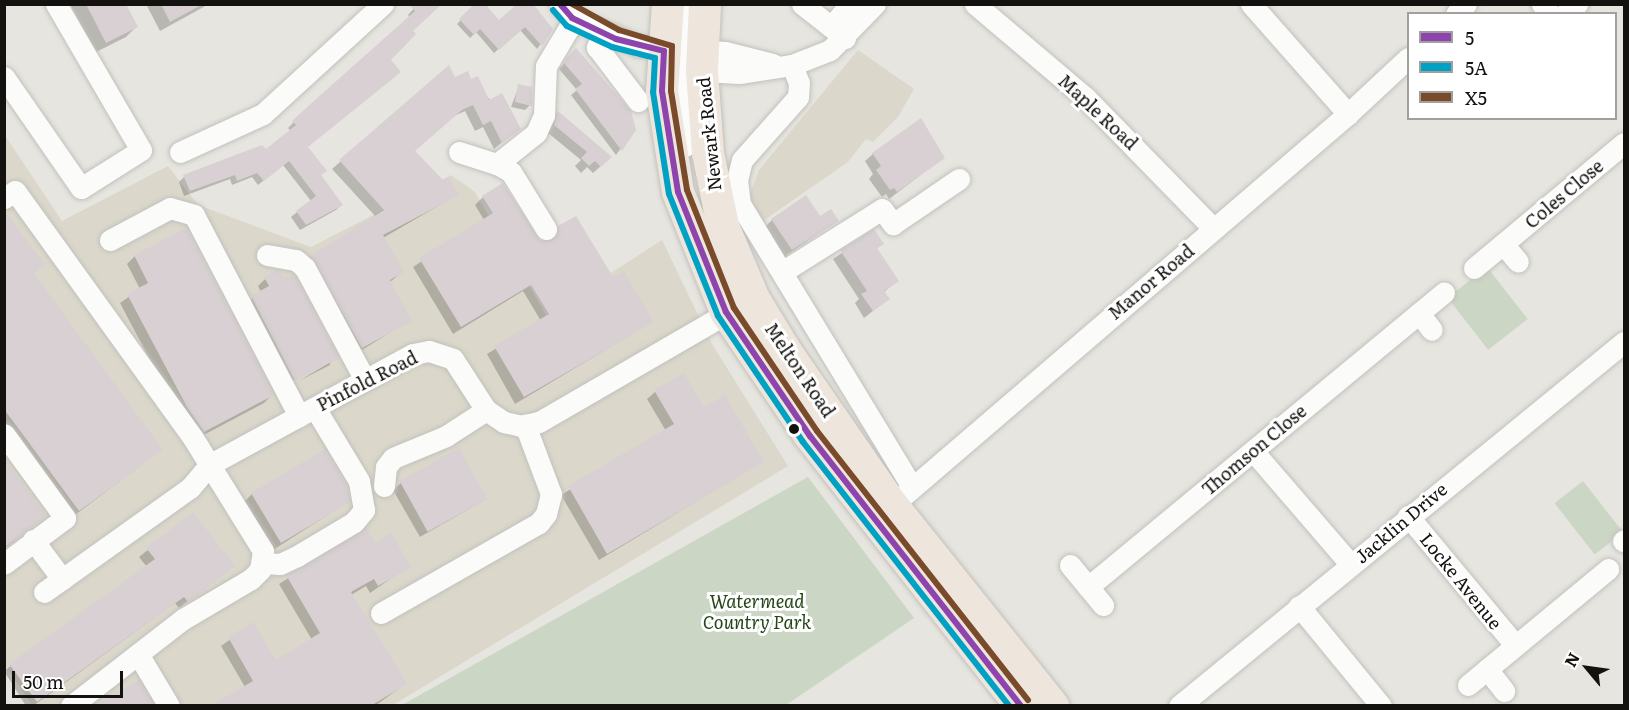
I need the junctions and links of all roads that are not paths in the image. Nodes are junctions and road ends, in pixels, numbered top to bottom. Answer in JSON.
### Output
{"nodes":[{"id":1,"x":56,"y":4,"type":"edge"},
{"id":2,"x":383,"y":4,"type":"edge"},
{"id":3,"x":668,"y":4,"type":"edge"},
{"id":4,"x":692,"y":4,"type":"edge"},
{"id":5,"x":705,"y":4,"type":"edge"},
{"id":6,"x":802,"y":4,"type":"edge"},
{"id":7,"x":850,"y":4,"type":"edge"},
{"id":8,"x":875,"y":4,"type":"edge"},
{"id":9,"x":975,"y":4,"type":"edge"},
{"id":10,"x":1251,"y":4,"type":"edge"},
{"id":11,"x":567,"y":12,"type":"edge"},
{"id":12,"x":838,"y":32,"type":"junction"},
{"id":13,"x":604,"y":33,"type":"junction"},
{"id":14,"x":690,"y":59,"type":"junction"},
{"id":15,"x":1407,"y":59,"type":"edge"},
{"id":16,"x":787,"y":66,"type":"junction"},
{"id":17,"x":4,"y":77,"type":"edge"},
{"id":18,"x":650,"y":96,"type":"junction"},
{"id":19,"x":1348,"y":114,"type":"junction"},
{"id":20,"x":1624,"y":143,"type":"edge"},
{"id":21,"x":180,"y":152,"type":"dead end"},
{"id":22,"x":459,"y":152,"type":"dead end"},
{"id":23,"x":497,"y":164,"type":"junction"},
{"id":24,"x":959,"y":179,"type":"dead end"},
{"id":25,"x":4,"y":198,"type":"edge"},
{"id":26,"x":723,"y":226,"type":"joint"},
{"id":27,"x":1214,"y":228,"type":"junction"},
{"id":28,"x":546,"y":229,"type":"dead end"},
{"id":29,"x":693,"y":231,"type":"junction"},
{"id":30,"x":110,"y":240,"type":"dead end"},
{"id":31,"x":1503,"y":244,"type":"junction"},
{"id":32,"x":267,"y":255,"type":"dead end"},
{"id":33,"x":1518,"y":262,"type":"dead end"},
{"id":34,"x":1473,"y":268,"type":"dead end"},
{"id":35,"x":782,"y":272,"type":"junction"},
{"id":36,"x":1444,"y":292,"type":"dead end"},
{"id":37,"x":754,"y":299,"type":"junction"},
{"id":38,"x":726,"y":312,"type":"junction"},
{"id":39,"x":1419,"y":313,"type":"junction"},
{"id":40,"x":1432,"y":330,"type":"dead end"},
{"id":41,"x":1624,"y":342,"type":"edge"},
{"id":42,"x":365,"y":380,"type":"junction"},
{"id":43,"x":486,"y":410,"type":"junction"},
{"id":44,"x":307,"y":412,"type":"junction"},
{"id":45,"x":525,"y":425,"type":"junction"},
{"id":46,"x":4,"y":434,"type":"edge"},
{"id":47,"x":1252,"y":451,"type":"junction"},
{"id":48,"x":209,"y":465,"type":"junction"},
{"id":49,"x":384,"y":486,"type":"dead end"},
{"id":50,"x":892,"y":504,"type":"junction"},
{"id":51,"x":1408,"y":516,"type":"junction"},
{"id":52,"x":33,"y":540,"type":"junction"},
{"id":53,"x":262,"y":563,"type":"junction"},
{"id":54,"x":4,"y":564,"type":"edge"},
{"id":55,"x":1070,"y":565,"type":"dead end"},
{"id":56,"x":1351,"y":565,"type":"junction"},
{"id":57,"x":1594,"y":574,"type":"dead end"},
{"id":58,"x":62,"y":579,"type":"junction"},
{"id":59,"x":1088,"y":586,"type":"junction"},
{"id":60,"x":44,"y":592,"type":"dead end"},
{"id":61,"x":1103,"y":605,"type":"dead end"},
{"id":62,"x":1299,"y":606,"type":"junction"},
{"id":63,"x":381,"y":613,"type":"dead end"},
{"id":64,"x":1515,"y":645,"type":"junction"},
{"id":65,"x":138,"y":654,"type":"junction"},
{"id":66,"x":1487,"y":669,"type":"junction"},
{"id":67,"x":1468,"y":685,"type":"dead end"},
{"id":68,"x":1504,"y":692,"type":"dead end"},
{"id":69,"x":1189,"y":702,"type":"edge"},
{"id":70,"x":71,"y":705,"type":"edge"},
{"id":71,"x":169,"y":705,"type":"edge"},
{"id":72,"x":1021,"y":705,"type":"edge"},
{"id":73,"x":1052,"y":705,"type":"edge"},
{"id":74,"x":1381,"y":705,"type":"edge"}],
"edges":[{"from":1,"to":17,"type":"street"},
{"from":2,"to":21,"type":"street"},
{"from":3,"to":14,"type":"highway","name":"Newark Road"},
{"from":4,"to":14,"type":"street"},
{"from":5,"to":14,"type":"highway","name":"Newark Road"},
{"from":6,"to":12,"type":"street"},
{"from":7,"to":12,"type":"street"},
{"from":8,"to":12,"type":"street"},
{"from":9,"to":27,"type":"street","name":"Maple Road"},
{"from":10,"to":19,"type":"street"},
{"from":11,"to":13,"type":"street"},
{"from":11,"to":23,"type":"street"},
{"from":12,"to":16,"type":"street"},
{"from":13,"to":14,"type":"street"},
{"from":13,"to":18,"type":"street"},
{"from":14,"to":16,"type":"street"},
{"from":14,"to":18,"type":"highway","name":"Newark Road"},
{"from":14,"to":26,"type":"highway","name":"Newark Road"},
{"from":14,"to":29,"type":"street"},
{"from":15,"to":19,"type":"street","name":"Manor Road"},
{"from":16,"to":35,"type":"street"},
{"from":18,"to":29,"type":"highway","name":"Melton Road"},
{"from":19,"to":27,"type":"street","name":"Manor Road"},
{"from":20,"to":31,"type":"street","name":"Coles Close"},
{"from":22,"to":23,"type":"street"},
{"from":23,"to":28,"type":"street"},
{"from":24,"to":35,"type":"street"},
{"from":25,"to":48,"type":"street"},
{"from":26,"to":37,"type":"highway","name":"Melton Road"},
{"from":27,"to":50,"type":"street","name":"Manor Road"},
{"from":29,"to":38,"type":"highway","name":"Melton Road"},
{"from":30,"to":44,"type":"street"},
{"from":31,"to":33,"type":"street"},
{"from":31,"to":34,"type":"street","name":"Coles Close"},
{"from":32,"to":42,"type":"street"},
{"from":35,"to":50,"type":"street"},
{"from":36,"to":39,"type":"street","name":"Thomson Close"},
{"from":37,"to":38,"type":"street"},
{"from":37,"to":50,"type":"highway","name":"Melton Road"},
{"from":38,"to":45,"type":"street"},
{"from":38,"to":50,"type":"highway","name":"Melton Road"},
{"from":39,"to":40,"type":"street"},
{"from":39,"to":47,"type":"street","name":"Thomson Close"},
{"from":41,"to":51,"type":"street","name":"Jacklin Drive"},
{"from":42,"to":43,"type":"street","name":"Pinfold Road"},
{"from":42,"to":44,"type":"street","name":"Pinfold Road"},
{"from":43,"to":45,"type":"street"},
{"from":43,"to":49,"type":"street"},
{"from":44,"to":48,"type":"street","name":"Pinfold Road"},
{"from":44,"to":53,"type":"street"},
{"from":45,"to":63,"type":"street"},
{"from":46,"to":52,"type":"street"},
{"from":47,"to":56,"type":"street"},
{"from":47,"to":59,"type":"street","name":"Thomson Close"},
{"from":48,"to":53,"type":"street"},
{"from":48,"to":58,"type":"street","name":"Pinfold Road"},
{"from":50,"to":72,"type":"highway","name":"Melton Road"},
{"from":50,"to":73,"type":"highway","name":"Melton Road"},
{"from":51,"to":56,"type":"street","name":"Jacklin Drive"},
{"from":51,"to":64,"type":"street","name":"Locke Avenue"},
{"from":52,"to":54,"type":"street"},
{"from":52,"to":58,"type":"street"},
{"from":53,"to":65,"type":"street"},
{"from":55,"to":59,"type":"street"},
{"from":56,"to":62,"type":"street","name":"Jacklin Drive"},
{"from":57,"to":64,"type":"street","name":"Locke Avenue"},
{"from":58,"to":60,"type":"street","name":"Pinfold Road"},
{"from":59,"to":61,"type":"street"},
{"from":62,"to":69,"type":"street","name":"Jacklin Drive"},
{"from":62,"to":74,"type":"street"},
{"from":64,"to":66,"type":"street","name":"Locke Avenue"},
{"from":65,"to":70,"type":"street"},
{"from":65,"to":71,"type":"street"},
{"from":66,"to":67,"type":"street","name":"Locke Avenue"},
{"from":66,"to":68,"type":"street"}]}
